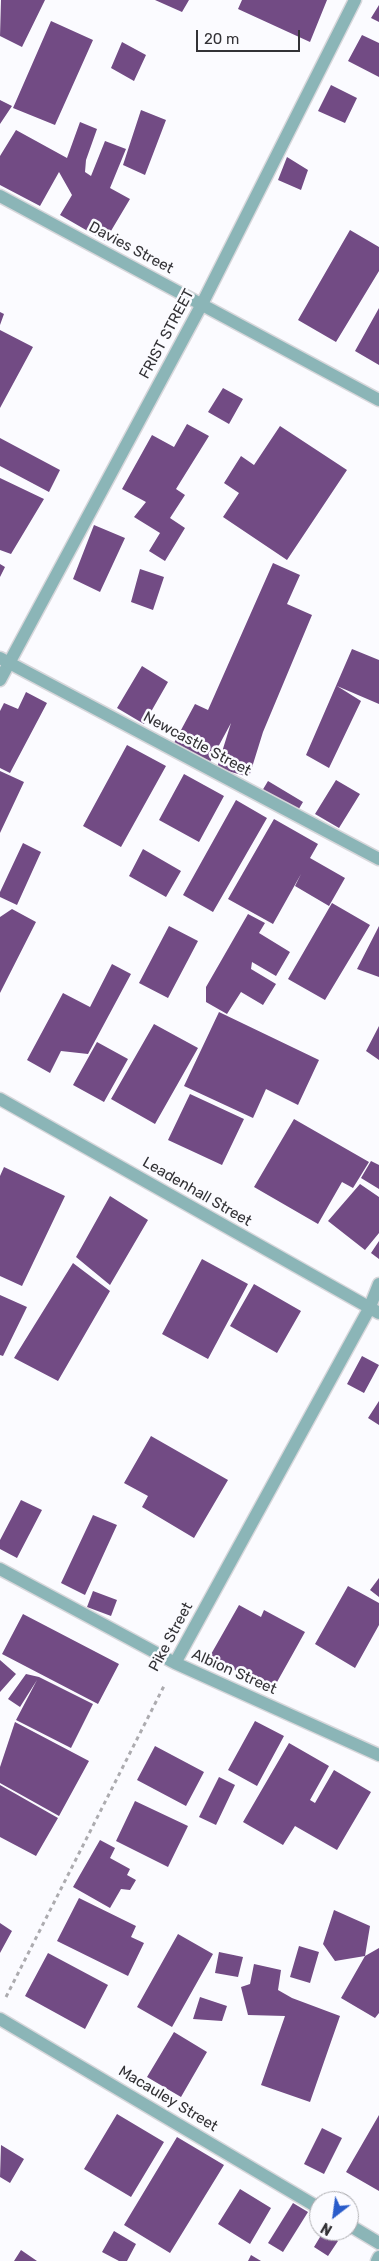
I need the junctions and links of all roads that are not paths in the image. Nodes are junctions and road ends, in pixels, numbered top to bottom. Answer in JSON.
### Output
{"nodes":[{"id":1,"x":355,"y":0,"type":"edge"},
{"id":2,"x":0,"y":196,"type":"edge"},
{"id":3,"x":202,"y":304,"type":"junction"},
{"id":4,"x":379,"y":400,"type":"edge"},
{"id":5,"x":5,"y":661,"type":"edge"},
{"id":6,"x":0,"y":680,"type":"edge"},
{"id":7,"x":379,"y":859,"type":"edge"},
{"id":8,"x":0,"y":1099,"type":"edge"},
{"id":9,"x":379,"y":1284,"type":"edge"},
{"id":10,"x":374,"y":1311,"type":"edge"},
{"id":11,"x":0,"y":1569,"type":"edge"},
{"id":12,"x":175,"y":1663,"type":"junction"},
{"id":13,"x":379,"y":1755,"type":"edge"},
{"id":14,"x":0,"y":2019,"type":"edge"},
{"id":15,"x":309,"y":2202,"type":"edge"},
{"id":16,"x":359,"y":2231,"type":"edge"},
{"id":17,"x":379,"y":2243,"type":"edge"},
{"id":18,"x":379,"y":2257,"type":"edge"},
{"id":19,"x":377,"y":2261,"type":"edge"}],
"edges":[{"from":1,"to":3,"type":"street","name":"FRIST STREET"},
{"from":2,"to":3,"type":"street","name":"Davies Street"},
{"from":3,"to":4,"type":"street","name":"Davies Street"},
{"from":3,"to":5,"type":"street","name":"FRIST STREET"},
{"from":5,"to":6,"type":"street","name":"FRIST STREET"},
{"from":5,"to":7,"type":"street","name":"Newcastle Street"},
{"from":8,"to":10,"type":"street","name":"Leadenhall Street"},
{"from":9,"to":10,"type":"street","name":"Pike Street"},
{"from":10,"to":12,"type":"street","name":"Pike Street"},
{"from":11,"to":12,"type":"street","name":"Albion Street"},
{"from":12,"to":13,"type":"street","name":"Albion Street"},
{"from":14,"to":15,"type":"street","name":"Macauley Street"},
{"from":16,"to":17,"type":"street"},
{"from":18,"to":19,"type":"street"}]}
